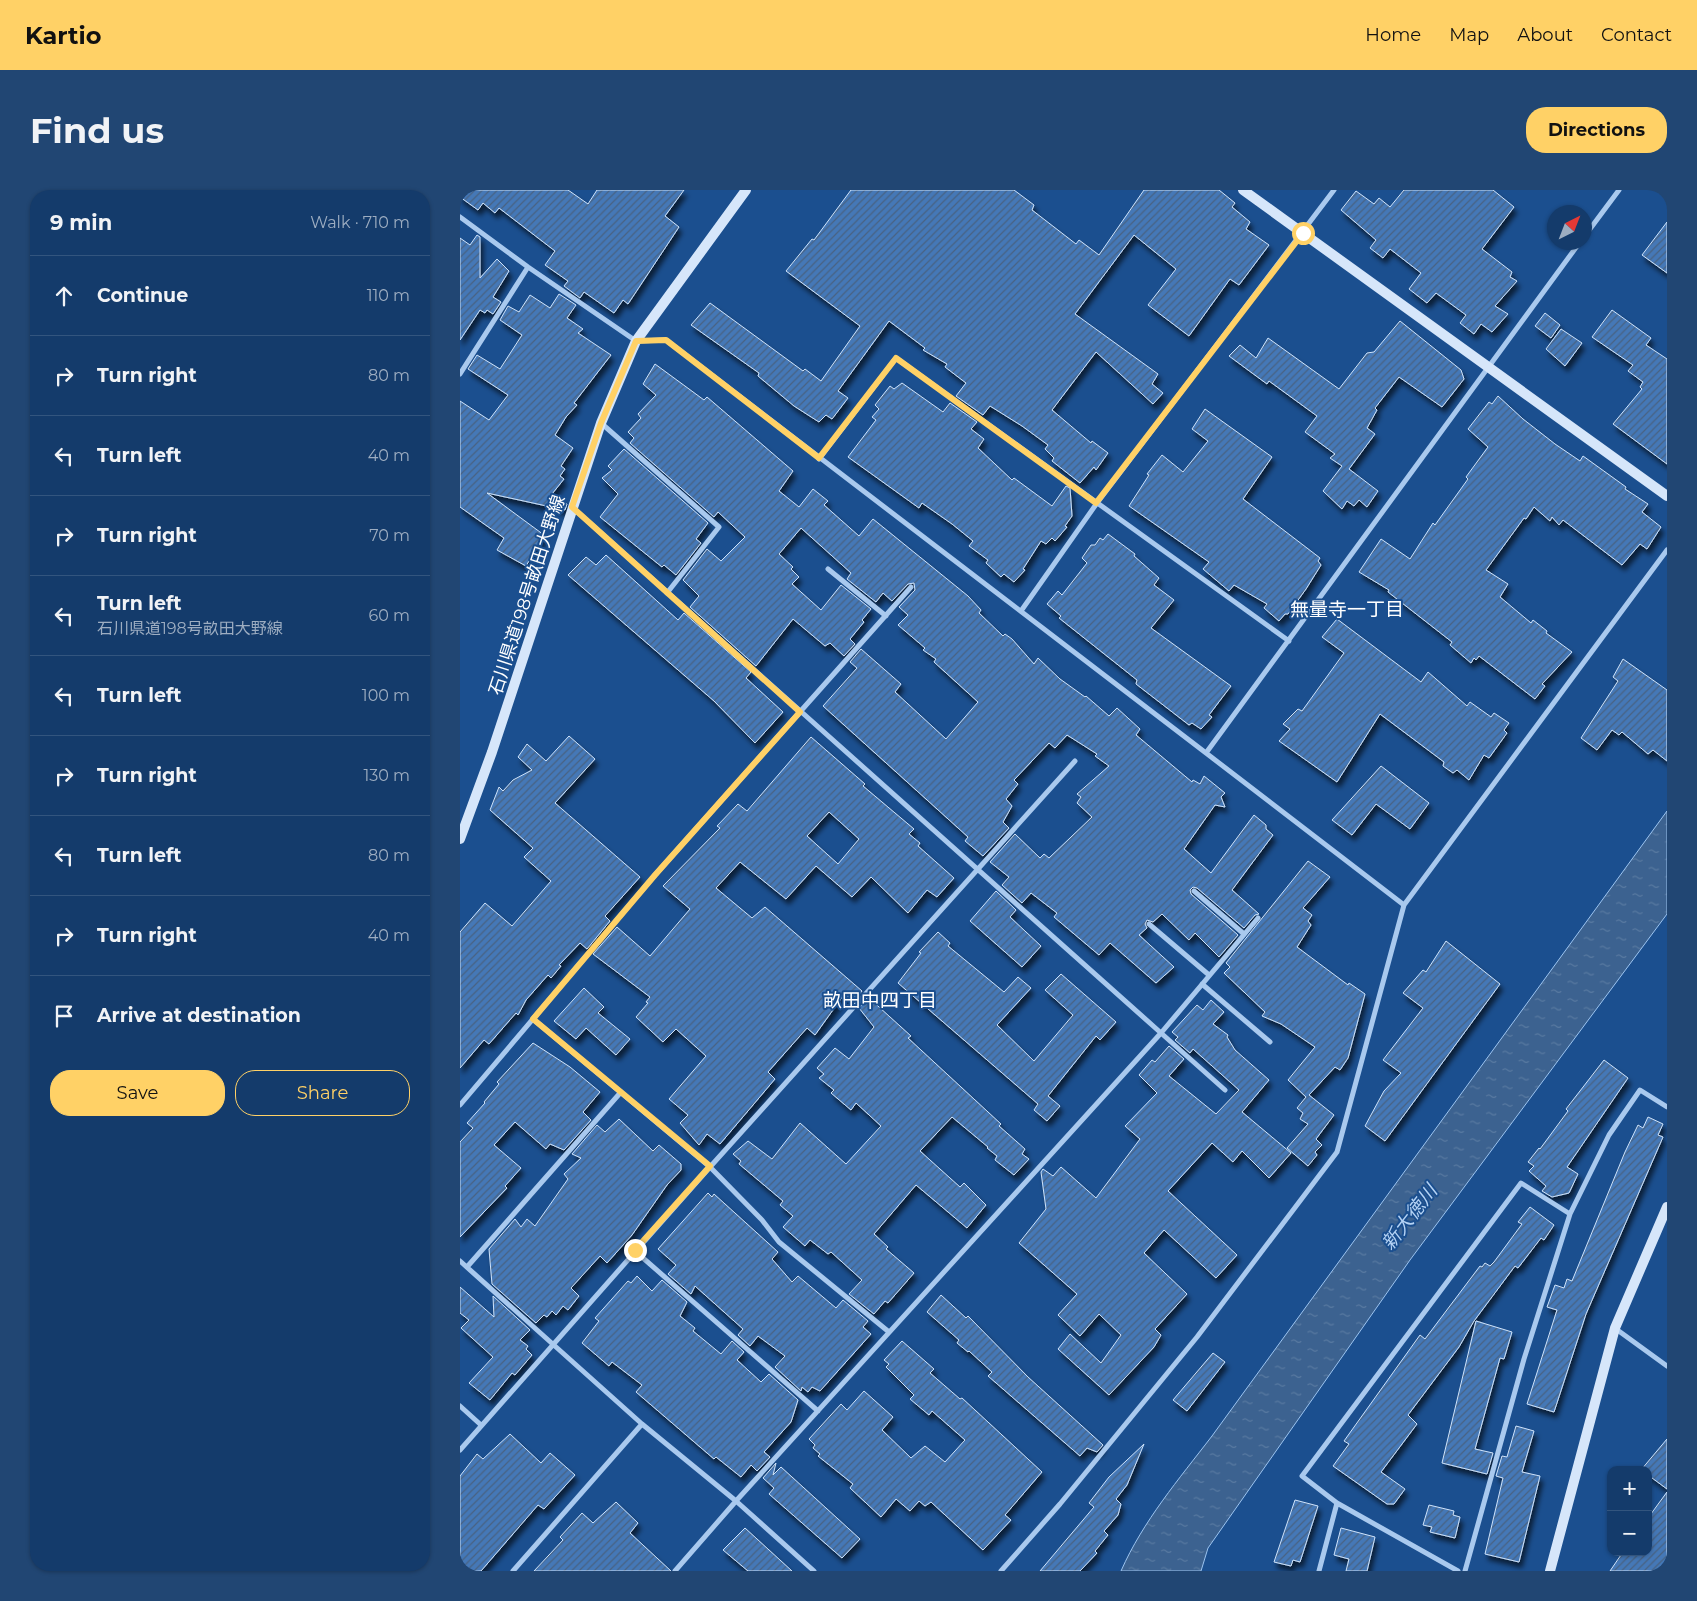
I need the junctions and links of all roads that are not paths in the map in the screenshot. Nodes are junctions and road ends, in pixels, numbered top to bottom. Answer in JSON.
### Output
{"nodes":[{"id":1,"x":746,"y":190,"type":"edge"},
{"id":2,"x":1243,"y":190,"type":"edge"},
{"id":3,"x":1334,"y":190,"type":"edge"},
{"id":4,"x":1619,"y":190,"type":"edge"},
{"id":5,"x":460,"y":217,"type":"edge"},
{"id":6,"x":1592,"y":226,"type":"edge"},
{"id":7,"x":1303,"y":233,"type":"junction"},
{"id":8,"x":1574,"y":250,"type":"edge"},
{"id":9,"x":528,"y":267,"type":"junction"},
{"id":10,"x":636,"y":341,"type":"junction"},
{"id":11,"x":1489,"y":368,"type":"junction"},
{"id":12,"x":460,"y":374,"type":"edge"},
{"id":13,"x":601,"y":423,"type":"junction"},
{"id":14,"x":819,"y":458,"type":"junction"},
{"id":15,"x":1667,"y":496,"type":"edge"},
{"id":16,"x":1096,"y":503,"type":"junction"},
{"id":17,"x":572,"y":507,"type":"junction"},
{"id":18,"x":1667,"y":550,"type":"edge"},
{"id":19,"x":828,"y":569,"type":"dead end"},
{"id":20,"x":911,"y":587,"type":"dead end"},
{"id":21,"x":667,"y":593,"type":"junction"},
{"id":22,"x":1021,"y":611,"type":"junction"},
{"id":23,"x":886,"y":616,"type":"junction"},
{"id":24,"x":1289,"y":641,"type":"junction"},
{"id":25,"x":800,"y":712,"type":"junction"},
{"id":26,"x":1206,"y":754,"type":"junction"},
{"id":27,"x":1075,"y":761,"type":"dead end"},
{"id":28,"x":460,"y":839,"type":"edge"},
{"id":29,"x":977,"y":869,"type":"junction"},
{"id":30,"x":1194,"y":891,"type":"dead end"},
{"id":31,"x":1404,"y":905,"type":"junction"},
{"id":32,"x":1258,"y":918,"type":"dead end"},
{"id":33,"x":1149,"y":924,"type":"dead end"},
{"id":34,"x":1244,"y":934,"type":"junction"},
{"id":35,"x":1210,"y":975,"type":"junction"},
{"id":36,"x":1202,"y":984,"type":"junction"},
{"id":37,"x":533,"y":1019,"type":"junction"},
{"id":38,"x":1161,"y":1033,"type":"junction"},
{"id":39,"x":1270,"y":1042,"type":"dead end"},
{"id":40,"x":1225,"y":1090,"type":"dead end"},
{"id":41,"x":621,"y":1092,"type":"junction"},
{"id":42,"x":460,"y":1106,"type":"edge"},
{"id":43,"x":1667,"y":1107,"type":"edge"},
{"id":44,"x":710,"y":1166,"type":"junction"},
{"id":45,"x":1667,"y":1207,"type":"edge"},
{"id":46,"x":1570,"y":1214,"type":"junction"},
{"id":47,"x":635,"y":1250,"type":"junction"},
{"id":48,"x":460,"y":1261,"type":"edge"},
{"id":49,"x":467,"y":1268,"type":"junction"},
{"id":50,"x":1615,"y":1328,"type":"junction"},
{"id":51,"x":889,"y":1332,"type":"junction"},
{"id":52,"x":552,"y":1344,"type":"junction"},
{"id":53,"x":1667,"y":1366,"type":"edge"},
{"id":54,"x":460,"y":1406,"type":"edge"},
{"id":55,"x":818,"y":1410,"type":"junction"},
{"id":56,"x":642,"y":1424,"type":"junction"},
{"id":57,"x":481,"y":1425,"type":"junction"},
{"id":58,"x":460,"y":1450,"type":"edge"},
{"id":59,"x":736,"y":1501,"type":"junction"},
{"id":60,"x":1337,"y":1503,"type":"junction"},
{"id":61,"x":514,"y":1571,"type":"edge"},
{"id":62,"x":675,"y":1571,"type":"edge"},
{"id":63,"x":814,"y":1571,"type":"edge"},
{"id":64,"x":1001,"y":1571,"type":"edge"},
{"id":65,"x":1319,"y":1571,"type":"edge"},
{"id":66,"x":1458,"y":1571,"type":"edge"},
{"id":67,"x":1465,"y":1571,"type":"edge"},
{"id":68,"x":1550,"y":1571,"type":"edge"}],
"edges":[{"from":1,"to":10,"type":"street","name":"石川県道198号畝田大野線"},
{"from":2,"to":7,"type":"street"},
{"from":3,"to":7,"type":"street"},
{"from":4,"to":6,"type":"street"},
{"from":5,"to":9,"type":"street"},
{"from":7,"to":11,"type":"street"},
{"from":7,"to":16,"type":"street"},
{"from":8,"to":11,"type":"street"},
{"from":9,"to":10,"type":"street"},
{"from":9,"to":12,"type":"street"},
{"from":10,"to":13,"type":"street","name":"石川県道198号畝田大野線"},
{"from":10,"to":14,"type":"street"},
{"from":11,"to":15,"type":"street"},
{"from":11,"to":24,"type":"street"},
{"from":13,"to":17,"type":"street","name":"石川県道198号畝田大野線"},
{"from":13,"to":21,"type":"street"},
{"from":14,"to":16,"type":"street"},
{"from":14,"to":22,"type":"street"},
{"from":16,"to":22,"type":"street"},
{"from":16,"to":24,"type":"street"},
{"from":17,"to":21,"type":"street"},
{"from":17,"to":28,"type":"street","name":"石川県道198号畝田大野線"},
{"from":18,"to":31,"type":"street"},
{"from":19,"to":23,"type":"street"},
{"from":20,"to":23,"type":"street"},
{"from":21,"to":25,"type":"street"},
{"from":22,"to":26,"type":"street"},
{"from":23,"to":25,"type":"street"},
{"from":24,"to":26,"type":"street"},
{"from":25,"to":29,"type":"street"},
{"from":25,"to":37,"type":"street"},
{"from":26,"to":31,"type":"street"},
{"from":27,"to":29,"type":"street"},
{"from":29,"to":38,"type":"street"},
{"from":29,"to":44,"type":"street"},
{"from":30,"to":34,"type":"street"},
{"from":31,"to":64,"type":"street"},
{"from":32,"to":34,"type":"street"},
{"from":33,"to":35,"type":"street"},
{"from":34,"to":35,"type":"street"},
{"from":35,"to":36,"type":"street"},
{"from":36,"to":38,"type":"street"},
{"from":36,"to":39,"type":"street"},
{"from":37,"to":41,"type":"street"},
{"from":37,"to":42,"type":"street"},
{"from":38,"to":40,"type":"street"},
{"from":38,"to":51,"type":"street"},
{"from":41,"to":44,"type":"street"},
{"from":41,"to":49,"type":"street"},
{"from":43,"to":46,"type":"street"},
{"from":44,"to":47,"type":"street"},
{"from":44,"to":51,"type":"street"},
{"from":45,"to":50,"type":"street"},
{"from":46,"to":60,"type":"street"},
{"from":46,"to":67,"type":"street"},
{"from":47,"to":52,"type":"street"},
{"from":47,"to":55,"type":"street"},
{"from":48,"to":49,"type":"street"},
{"from":49,"to":52,"type":"street"},
{"from":50,"to":53,"type":"street"},
{"from":50,"to":68,"type":"street"},
{"from":51,"to":55,"type":"street"},
{"from":52,"to":56,"type":"street"},
{"from":52,"to":57,"type":"street"},
{"from":54,"to":57,"type":"street"},
{"from":55,"to":59,"type":"street"},
{"from":56,"to":59,"type":"street"},
{"from":56,"to":61,"type":"street"},
{"from":57,"to":58,"type":"street"},
{"from":59,"to":62,"type":"street"},
{"from":59,"to":63,"type":"street"},
{"from":60,"to":65,"type":"street"},
{"from":60,"to":66,"type":"street"}]}
